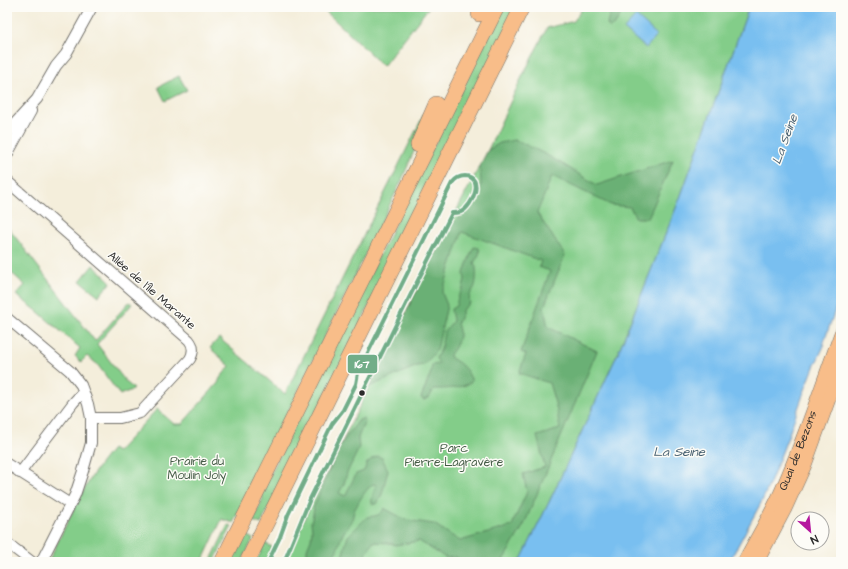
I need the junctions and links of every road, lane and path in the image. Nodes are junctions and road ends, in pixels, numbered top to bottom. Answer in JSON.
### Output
{"nodes":[{"id":1,"x":84,"y":7,"type":"edge"},
{"id":2,"x":92,"y":7,"type":"edge"},
{"id":3,"x":497,"y":7,"type":"edge"},
{"id":4,"x":522,"y":7,"type":"edge"},
{"id":5,"x":56,"y":66,"type":"junction"},
{"id":6,"x":37,"y":99,"type":"junction"},
{"id":7,"x":436,"y":104,"type":"dead end"},
{"id":8,"x":7,"y":133,"type":"edge"},
{"id":9,"x":7,"y":155,"type":"edge"},
{"id":10,"x":7,"y":181,"type":"edge"},
{"id":11,"x":411,"y":182,"type":"junction"},
{"id":12,"x":7,"y":318,"type":"edge"},
{"id":13,"x":841,"y":333,"type":"edge"},
{"id":14,"x":841,"y":366,"type":"edge"},
{"id":15,"x":83,"y":392,"type":"junction"},
{"id":16,"x":91,"y":418,"type":"junction"},
{"id":17,"x":7,"y":464,"type":"edge"},
{"id":18,"x":20,"y":473,"type":"junction"},
{"id":19,"x":70,"y":504,"type":"junction"},
{"id":20,"x":7,"y":544,"type":"edge"},
{"id":21,"x":32,"y":562,"type":"edge"},
{"id":22,"x":41,"y":562,"type":"edge"},
{"id":23,"x":222,"y":562,"type":"edge"},
{"id":24,"x":247,"y":562,"type":"edge"},
{"id":25,"x":744,"y":562,"type":"edge"},
{"id":26,"x":757,"y":562,"type":"edge"}],
"edges":[{"from":1,"to":5,"type":"street"},
{"from":2,"to":5,"type":"street"},
{"from":3,"to":11,"type":"highway"},
{"from":4,"to":24,"type":"highway"},
{"from":5,"to":6,"type":"street"},
{"from":6,"to":8,"type":"street"},
{"from":6,"to":9,"type":"street"},
{"from":7,"to":11,"type":"highway"},
{"from":10,"to":16,"type":"street","name":"Allée de l'Île Marante"},
{"from":11,"to":23,"type":"highway"},
{"from":12,"to":15,"type":"street"},
{"from":13,"to":25,"type":"main road","name":"Quai de Bezons"},
{"from":14,"to":26,"type":"main road","name":"Quai de Bezons"},
{"from":15,"to":16,"type":"street"},
{"from":15,"to":18,"type":"street"},
{"from":16,"to":19,"type":"street"},
{"from":17,"to":18,"type":"street"},
{"from":18,"to":19,"type":"street"},
{"from":19,"to":22,"type":"street"},
{"from":20,"to":21,"type":"street"}]}
